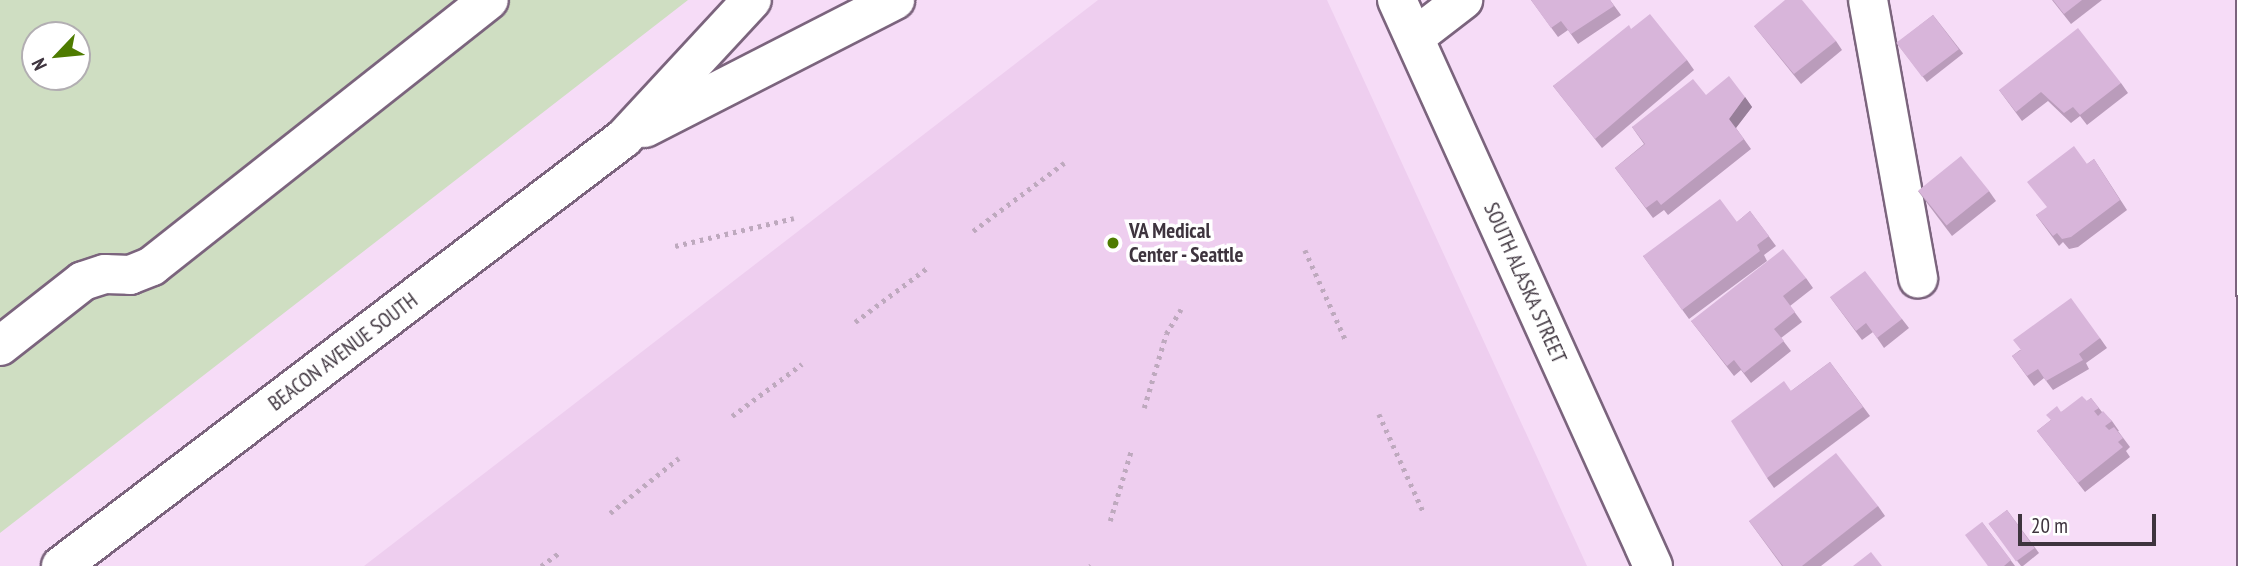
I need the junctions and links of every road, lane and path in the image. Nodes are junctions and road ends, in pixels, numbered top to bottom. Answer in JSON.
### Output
{"nodes":[{"id":1,"x":489,"y":0,"type":"edge"},
{"id":2,"x":752,"y":0,"type":"edge"},
{"id":3,"x":895,"y":0,"type":"edge"},
{"id":4,"x":1397,"y":0,"type":"edge"},
{"id":5,"x":1463,"y":0,"type":"edge"},
{"id":6,"x":1868,"y":0,"type":"edge"},
{"id":7,"x":2256,"y":0,"type":"edge"},
{"id":8,"x":1415,"y":37,"type":"junction"},
{"id":9,"x":624,"y":138,"type":"junction"},
{"id":10,"x":1064,"y":163,"type":"dead end"},
{"id":11,"x":794,"y":218,"type":"dead end"},
{"id":12,"x":973,"y":231,"type":"dead end"},
{"id":13,"x":675,"y":246,"type":"dead end"},
{"id":14,"x":1305,"y":250,"type":"dead end"},
{"id":15,"x":927,"y":268,"type":"dead end"},
{"id":16,"x":1918,"y":279,"type":"dead end"},
{"id":17,"x":1181,"y":309,"type":"dead end"},
{"id":18,"x":855,"y":322,"type":"dead end"},
{"id":19,"x":1346,"y":341,"type":"dead end"},
{"id":20,"x":0,"y":346,"type":"edge"},
{"id":21,"x":802,"y":364,"type":"dead end"},
{"id":22,"x":1144,"y":408,"type":"dead end"},
{"id":23,"x":1379,"y":414,"type":"dead end"},
{"id":24,"x":733,"y":416,"type":"dead end"},
{"id":25,"x":1131,"y":451,"type":"dead end"},
{"id":26,"x":679,"y":458,"type":"dead end"},
{"id":27,"x":1423,"y":511,"type":"dead end"},
{"id":28,"x":610,"y":513,"type":"dead end"},
{"id":29,"x":1110,"y":522,"type":"dead end"},
{"id":30,"x":559,"y":553,"type":"dead end"},
{"id":31,"x":61,"y":566,"type":"edge"},
{"id":32,"x":541,"y":566,"type":"edge"},
{"id":33,"x":1653,"y":566,"type":"edge"},
{"id":34,"x":2257,"y":566,"type":"edge"}],
"edges":[{"from":1,"to":20,"type":"main road"},
{"from":2,"to":9,"type":"main road","name":"BEACON AVENUE SOUTH"},
{"from":3,"to":9,"type":"main road","name":"BEACON AVENUE SOUTH"},
{"from":4,"to":8,"type":"main road","name":"SOUTH ALASKA STREET"},
{"from":5,"to":8,"type":"main road"},
{"from":6,"to":16,"type":"main road"},
{"from":7,"to":34,"type":"main road"},
{"from":8,"to":33,"type":"main road","name":"SOUTH ALASKA STREET"},
{"from":9,"to":31,"type":"main road","name":"BEACON AVENUE SOUTH"},
{"from":10,"to":12,"type":"path"},
{"from":11,"to":13,"type":"path"},
{"from":14,"to":19,"type":"path"},
{"from":15,"to":18,"type":"path"},
{"from":17,"to":22,"type":"path"},
{"from":21,"to":24,"type":"path"},
{"from":23,"to":27,"type":"path"},
{"from":25,"to":29,"type":"path"},
{"from":26,"to":28,"type":"path"},
{"from":30,"to":32,"type":"path"}]}
